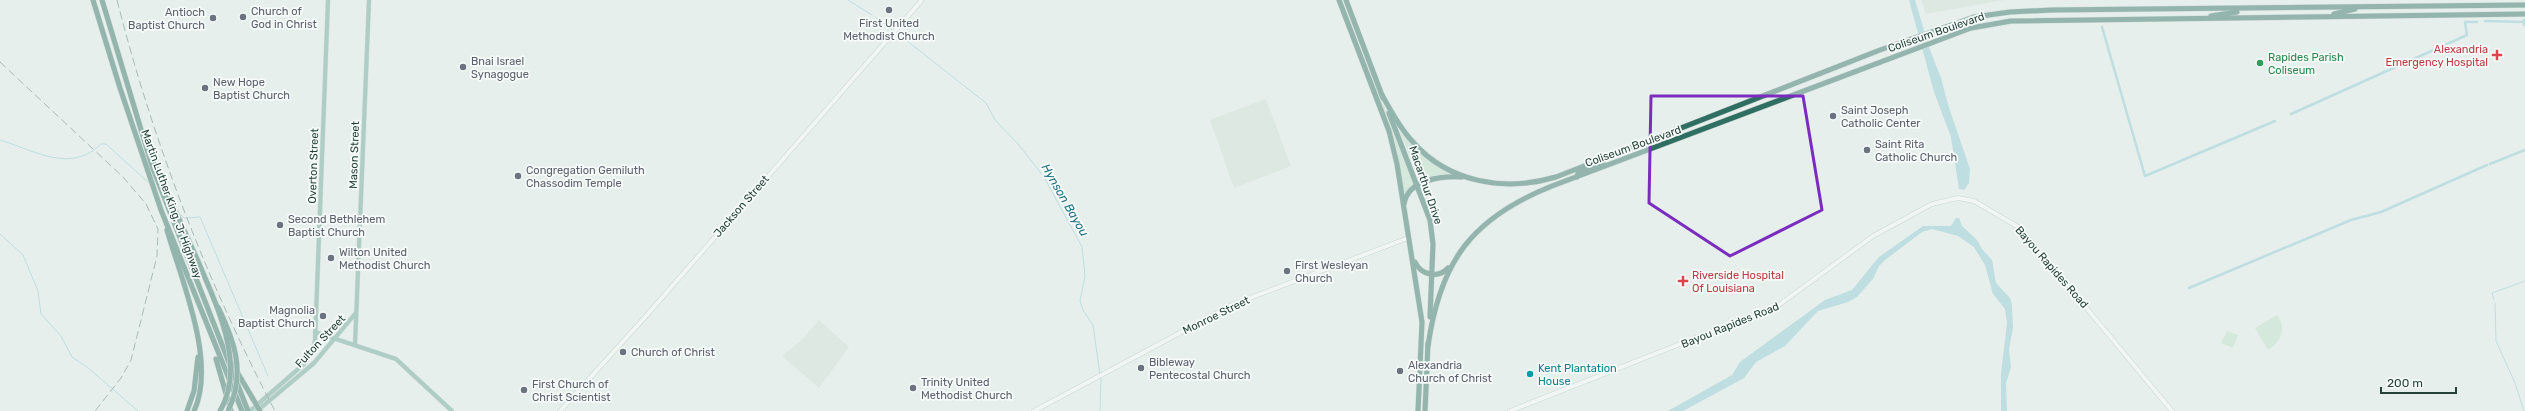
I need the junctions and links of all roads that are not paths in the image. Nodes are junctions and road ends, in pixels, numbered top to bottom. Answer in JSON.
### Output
{"nodes":[{"id":1,"x":93,"y":0,"type":"edge"},
{"id":2,"x":102,"y":0,"type":"edge"},
{"id":3,"x":328,"y":0,"type":"edge"},
{"id":4,"x":370,"y":0,"type":"edge"},
{"id":5,"x":922,"y":0,"type":"edge"},
{"id":6,"x":1339,"y":0,"type":"edge"},
{"id":7,"x":1346,"y":0,"type":"edge"},
{"id":8,"x":2525,"y":5,"type":"edge"},
{"id":9,"x":2480,"y":6,"type":"junction"},
{"id":10,"x":2172,"y":9,"type":"junction"},
{"id":11,"x":2051,"y":11,"type":"junction"},
{"id":12,"x":2096,"y":11,"type":"junction"},
{"id":13,"x":2010,"y":12,"type":"junction"},
{"id":14,"x":2284,"y":13,"type":"junction"},
{"id":15,"x":2525,"y":14,"type":"edge"},
{"id":16,"x":2480,"y":15,"type":"junction"},
{"id":17,"x":2173,"y":19,"type":"junction"},
{"id":18,"x":2051,"y":20,"type":"junction"},
{"id":19,"x":2096,"y":20,"type":"junction"},
{"id":20,"x":2011,"y":21,"type":"junction"},
{"id":21,"x":1956,"y":24,"type":"junction"},
{"id":22,"x":1959,"y":32,"type":"junction"},
{"id":23,"x":1880,"y":50,"type":"junction"},
{"id":24,"x":1885,"y":60,"type":"junction"},
{"id":25,"x":1382,"y":95,"type":"junction"},
{"id":26,"x":1672,"y":132,"type":"junction"},
{"id":27,"x":143,"y":138,"type":"junction"},
{"id":28,"x":1676,"y":141,"type":"junction"},
{"id":29,"x":1625,"y":150,"type":"junction"},
{"id":30,"x":1572,"y":170,"type":"junction"},
{"id":31,"x":1577,"y":177,"type":"junction"},
{"id":32,"x":1469,"y":178,"type":"junction"},
{"id":33,"x":1417,"y":186,"type":"junction"},
{"id":34,"x":1526,"y":197,"type":"junction"},
{"id":35,"x":1403,"y":206,"type":"junction"},
{"id":36,"x":160,"y":207,"type":"junction"},
{"id":37,"x":1408,"y":238,"type":"junction"},
{"id":38,"x":1412,"y":256,"type":"junction"},
{"id":39,"x":1454,"y":262,"type":"junction"},
{"id":40,"x":1432,"y":274,"type":"junction"},
{"id":41,"x":205,"y":278,"type":"junction"},
{"id":42,"x":356,"y":312,"type":"junction"},
{"id":43,"x":315,"y":332,"type":"junction"},
{"id":44,"x":216,"y":334,"type":"junction"},
{"id":45,"x":335,"y":338,"type":"junction"},
{"id":46,"x":213,"y":342,"type":"junction"},
{"id":47,"x":198,"y":344,"type":"junction"},
{"id":48,"x":356,"y":345,"type":"junction"},
{"id":49,"x":1428,"y":346,"type":"junction"},
{"id":50,"x":1418,"y":405,"type":"junction"},
{"id":51,"x":243,"y":408,"type":"edge"},
{"id":52,"x":1425,"y":408,"type":"edge"},
{"id":53,"x":187,"y":411,"type":"edge"},
{"id":54,"x":194,"y":411,"type":"edge"},
{"id":55,"x":220,"y":411,"type":"edge"},
{"id":56,"x":228,"y":411,"type":"edge"},
{"id":57,"x":231,"y":411,"type":"edge"},
{"id":58,"x":249,"y":411,"type":"edge"},
{"id":59,"x":258,"y":411,"type":"edge"},
{"id":60,"x":452,"y":411,"type":"edge"},
{"id":61,"x":560,"y":411,"type":"edge"},
{"id":62,"x":1034,"y":411,"type":"edge"},
{"id":63,"x":1418,"y":411,"type":"edge"},
{"id":64,"x":1510,"y":411,"type":"edge"},
{"id":65,"x":2172,"y":411,"type":"edge"}],
"edges":[{"from":1,"to":36,"type":"highway","name":"Martin Luther King, Jr Highway"},
{"from":2,"to":27,"type":"highway","name":"Martin Luther King, Jr Highway"},
{"from":3,"to":43,"type":"main road","name":"Overton Street"},
{"from":4,"to":42,"type":"main road","name":"Mason Street"},
{"from":5,"to":61,"type":"main road","name":"Jackson Street"},
{"from":6,"to":35,"type":"highway","name":"Macarthur Drive"},
{"from":7,"to":25,"type":"highway","name":"Macarthur Drive"},
{"from":8,"to":9,"type":"highway","name":"Coliseum Boulevard"},
{"from":9,"to":14,"type":"highway","name":"Coliseum Boulevard"},
{"from":9,"to":16,"type":"highway"},
{"from":10,"to":12,"type":"highway","name":"Coliseum Boulevard"},
{"from":10,"to":14,"type":"highway","name":"Coliseum Boulevard"},
{"from":10,"to":17,"type":"highway"},
{"from":11,"to":12,"type":"highway","name":"Coliseum Boulevard"},
{"from":11,"to":13,"type":"highway","name":"Coliseum Boulevard"},
{"from":11,"to":18,"type":"highway"},
{"from":12,"to":19,"type":"highway"},
{"from":13,"to":20,"type":"highway"},
{"from":13,"to":21,"type":"highway","name":"Coliseum Boulevard"},
{"from":14,"to":16,"type":"highway","name":"Coliseum Boulevard"},
{"from":14,"to":17,"type":"highway","name":"Coliseum Boulevard"},
{"from":15,"to":16,"type":"highway","name":"Coliseum Boulevard"},
{"from":17,"to":19,"type":"highway","name":"Coliseum Boulevard"},
{"from":18,"to":19,"type":"highway","name":"Coliseum Boulevard"},
{"from":18,"to":20,"type":"highway","name":"Coliseum Boulevard"},
{"from":20,"to":22,"type":"highway","name":"Coliseum Boulevard"},
{"from":21,"to":22,"type":"highway"},
{"from":21,"to":23,"type":"highway","name":"Coliseum Boulevard"},
{"from":22,"to":24,"type":"highway","name":"Coliseum Boulevard"},
{"from":23,"to":24,"type":"highway"},
{"from":23,"to":26,"type":"highway","name":"Coliseum Boulevard"},
{"from":24,"to":28,"type":"highway","name":"Coliseum Boulevard"},
{"from":25,"to":32,"type":"highway"},
{"from":25,"to":33,"type":"highway","name":"Macarthur Drive"},
{"from":26,"to":28,"type":"highway"},
{"from":26,"to":29,"type":"highway","name":"Coliseum Boulevard"},
{"from":27,"to":41,"type":"highway","bridge":true},
{"from":27,"to":44,"type":"highway","name":"Martin Luther King, Jr Highway"},
{"from":28,"to":31,"type":"highway","name":"Coliseum Boulevard"},
{"from":29,"to":30,"type":"highway","name":"Coliseum Boulevard"},
{"from":29,"to":31,"type":"highway"},
{"from":30,"to":32,"type":"highway","name":"Coliseum Boulevard"},
{"from":30,"to":34,"type":"highway"},
{"from":31,"to":34,"type":"highway","name":"Coliseum Boulevard"},
{"from":32,"to":33,"type":"highway"},
{"from":33,"to":35,"type":"highway"},
{"from":33,"to":40,"type":"highway","name":"Macarthur Drive"},
{"from":34,"to":39,"type":"highway","name":"Coliseum Boulevard"},
{"from":35,"to":37,"type":"highway","name":"Macarthur Drive"},
{"from":36,"to":46,"type":"highway","name":"Martin Luther King, Jr Highway"},
{"from":36,"to":47,"type":"highway"},
{"from":37,"to":38,"type":"highway","name":"Macarthur Drive"},
{"from":37,"to":62,"type":"main road","name":"Monroe Street"},
{"from":38,"to":40,"type":"highway"},
{"from":38,"to":50,"type":"highway","name":"Macarthur Drive"},
{"from":39,"to":40,"type":"highway"},
{"from":39,"to":49,"type":"highway"},
{"from":40,"to":49,"type":"highway","name":"Macarthur Drive"},
{"from":41,"to":55,"type":"highway","bridge":true},
{"from":41,"to":56,"type":"highway","bridge":true},
{"from":42,"to":45,"type":"main road","name":"Fulton Street"},
{"from":42,"to":48,"type":"main road","name":"Mason Street"},
{"from":43,"to":45,"type":"main road"},
{"from":43,"to":58,"type":"main road","name":"Overton Street"},
{"from":44,"to":51,"type":"highway","name":"Martin Luther King, Jr Highway"},
{"from":44,"to":59,"type":"highway","bridge":true},
{"from":45,"to":48,"type":"main road"},
{"from":45,"to":59,"type":"main road","name":"Fulton Street"},
{"from":46,"to":51,"type":"highway","name":"Martin Luther King, Jr Highway"},
{"from":46,"to":57,"type":"highway"},
{"from":47,"to":53,"type":"highway"},
{"from":47,"to":54,"type":"highway"},
{"from":48,"to":60,"type":"main road"},
{"from":49,"to":52,"type":"highway","name":"Macarthur Drive"},
{"from":50,"to":52,"type":"highway"},
{"from":50,"to":63,"type":"highway","name":"Macarthur Drive"},
{"from":51,"to":58,"type":"highway","name":"Martin Luther King, Jr Highway"},
{"from":64,"to":65,"type":"main road","name":"Bayou Rapides Road"}]}
